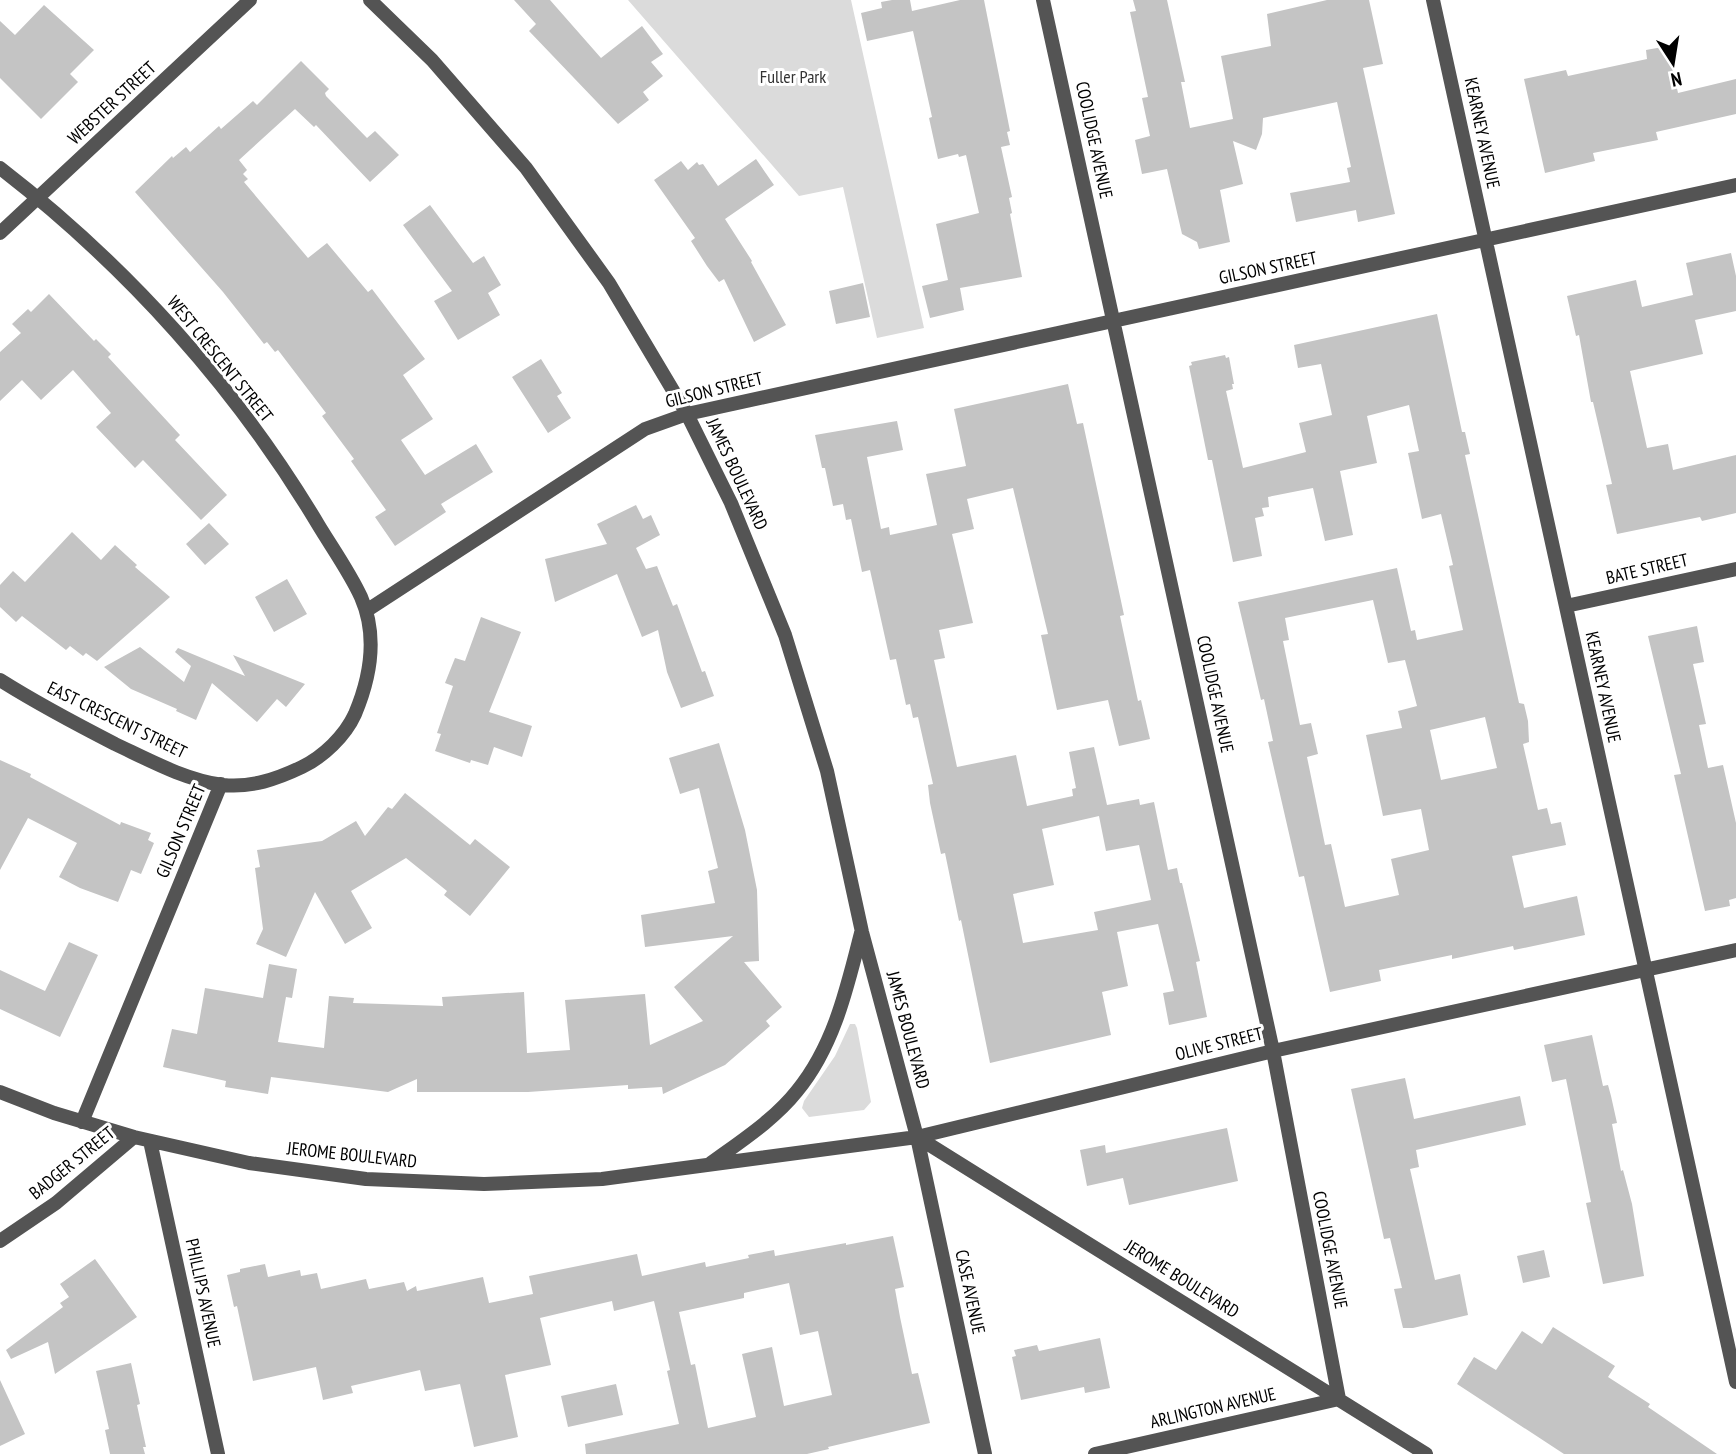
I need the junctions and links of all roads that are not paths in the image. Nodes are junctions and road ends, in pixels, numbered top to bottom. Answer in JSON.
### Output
{"nodes":[{"id":1,"x":250,"y":0,"type":"edge"},
{"id":2,"x":370,"y":0,"type":"edge"},
{"id":3,"x":1043,"y":0,"type":"edge"},
{"id":4,"x":1433,"y":0,"type":"edge"},
{"id":5,"x":0,"y":168,"type":"edge"},
{"id":6,"x":1736,"y":185,"type":"edge"},
{"id":7,"x":38,"y":197,"type":"junction"},
{"id":8,"x":0,"y":233,"type":"edge"},
{"id":9,"x":1486,"y":241,"type":"junction"},
{"id":10,"x":1114,"y":321,"type":"junction"},
{"id":11,"x":687,"y":414,"type":"junction"},
{"id":12,"x":1736,"y":569,"type":"edge"},
{"id":13,"x":1566,"y":606,"type":"junction"},
{"id":14,"x":366,"y":611,"type":"junction"},
{"id":15,"x":0,"y":681,"type":"edge"},
{"id":16,"x":221,"y":784,"type":"junction"},
{"id":17,"x":862,"y":932,"type":"junction"},
{"id":18,"x":1736,"y":950,"type":"edge"},
{"id":19,"x":1646,"y":970,"type":"junction"},
{"id":20,"x":1273,"y":1051,"type":"junction"},
{"id":21,"x":0,"y":1092,"type":"edge"},
{"id":22,"x":82,"y":1122,"type":"junction"},
{"id":23,"x":134,"y":1138,"type":"junction"},
{"id":24,"x":917,"y":1138,"type":"junction"},
{"id":25,"x":150,"y":1141,"type":"junction"},
{"id":26,"x":710,"y":1164,"type":"junction"},
{"id":27,"x":0,"y":1241,"type":"edge"},
{"id":28,"x":1731,"y":1332,"type":"edge"},
{"id":29,"x":1736,"y":1382,"type":"edge"},
{"id":30,"x":1339,"y":1399,"type":"junction"},
{"id":31,"x":218,"y":1454,"type":"edge"},
{"id":32,"x":985,"y":1454,"type":"edge"},
{"id":33,"x":1095,"y":1454,"type":"edge"},
{"id":34,"x":1426,"y":1454,"type":"edge"}],
"edges":[{"from":1,"to":7,"type":"street","name":"WEBSTER STREET"},
{"from":2,"to":11,"type":"street","name":"JAMES BOULEVARD"},
{"from":3,"to":10,"type":"street","name":"COOLIDGE AVENUE"},
{"from":4,"to":9,"type":"street","name":"KEARNEY AVENUE"},
{"from":5,"to":7,"type":"street","name":"WEST CRESCENT STREET"},
{"from":6,"to":9,"type":"street","name":"GILSON STREET"},
{"from":7,"to":8,"type":"street","name":"WEBSTER STREET"},
{"from":7,"to":14,"type":"street","name":"WEST CRESCENT STREET"},
{"from":9,"to":10,"type":"street","name":"GILSON STREET"},
{"from":9,"to":13,"type":"street","name":"KEARNEY AVENUE"},
{"from":10,"to":11,"type":"street","name":"GILSON STREET"},
{"from":10,"to":20,"type":"street","name":"COOLIDGE AVENUE"},
{"from":11,"to":14,"type":"street","name":"GILSON STREET"},
{"from":11,"to":17,"type":"street","name":"JAMES BOULEVARD"},
{"from":12,"to":13,"type":"street","name":"BATE STREET"},
{"from":13,"to":19,"type":"street","name":"KEARNEY AVENUE"},
{"from":14,"to":16,"type":"street","name":"GILSON STREET"},
{"from":15,"to":16,"type":"street","name":"EAST CRESCENT STREET"},
{"from":16,"to":22,"type":"street","name":"GILSON STREET"},
{"from":17,"to":24,"type":"street","name":"JAMES BOULEVARD"},
{"from":17,"to":26,"type":"street","name":"JAMES BOULEVARD"},
{"from":18,"to":19,"type":"street","name":"OLIVE STREET"},
{"from":19,"to":20,"type":"street","name":"OLIVE STREET"},
{"from":19,"to":28,"type":"street","name":"KEARNEY AVENUE"},
{"from":20,"to":24,"type":"street","name":"OLIVE STREET"},
{"from":20,"to":30,"type":"street","name":"COOLIDGE AVENUE"},
{"from":21,"to":22,"type":"street","name":"JEROME BOULEVARD"},
{"from":22,"to":23,"type":"street","name":"JEROME BOULEVARD"},
{"from":23,"to":25,"type":"street","name":"JEROME BOULEVARD"},
{"from":23,"to":27,"type":"street","name":"BADGER STREET"},
{"from":24,"to":26,"type":"street","name":"OLIVE STREET"},
{"from":24,"to":30,"type":"street","name":"JEROME BOULEVARD"},
{"from":24,"to":32,"type":"street","name":"CASE AVENUE"},
{"from":25,"to":26,"type":"street","name":"JEROME BOULEVARD"},
{"from":25,"to":31,"type":"street","name":"PHILLIPS AVENUE"},
{"from":28,"to":29,"type":"street","name":"KEARNEY AVENUE"},
{"from":30,"to":33,"type":"street","name":"ARLINGTON AVENUE"},
{"from":30,"to":34,"type":"street","name":"JEROME BOULEVARD"}]}
